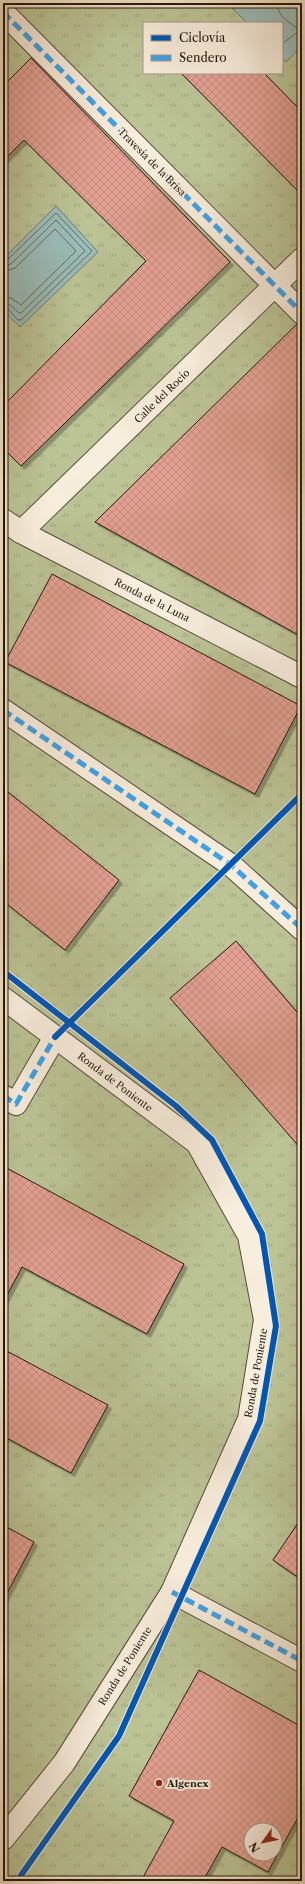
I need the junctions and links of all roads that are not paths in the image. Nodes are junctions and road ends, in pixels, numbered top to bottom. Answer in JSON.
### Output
{"nodes":[{"id":1,"x":12,"y":3,"type":"edge"},
{"id":2,"x":3,"y":12,"type":"edge"},
{"id":3,"x":302,"y":260,"type":"edge"},
{"id":4,"x":275,"y":286,"type":"junction"},
{"id":5,"x":302,"y":313,"type":"edge"},
{"id":6,"x":3,"y":520,"type":"edge"},
{"id":7,"x":21,"y":532,"type":"junction"},
{"id":8,"x":302,"y":677,"type":"edge"},
{"id":9,"x":3,"y":710,"type":"edge"},
{"id":10,"x":302,"y":929,"type":"edge"},
{"id":11,"x":3,"y":998,"type":"edge"},
{"id":12,"x":55,"y":1037,"type":"junction"},
{"id":13,"x":3,"y":1096,"type":"edge"},
{"id":14,"x":172,"y":1592,"type":"junction"},
{"id":15,"x":302,"y":1661,"type":"edge"},
{"id":16,"x":3,"y":1839,"type":"edge"}],
"edges":[{"from":1,"to":2,"type":"street"},
{"from":2,"to":4,"type":"street","name":"Travesía de la Brisa"},
{"from":3,"to":4,"type":"street","name":"Calle del Rocío"},
{"from":4,"to":5,"type":"street","name":"Travesía de la Brisa"},
{"from":4,"to":7,"type":"street","name":"Calle del Rocío"},
{"from":6,"to":7,"type":"street","name":"Ronda de la Luna"},
{"from":7,"to":8,"type":"street","name":"Ronda de la Luna"},
{"from":9,"to":10,"type":"street"},
{"from":11,"to":12,"type":"street","name":"Ronda de Poniente"},
{"from":12,"to":13,"type":"street"},
{"from":12,"to":14,"type":"street","name":"Ronda de Poniente"},
{"from":14,"to":15,"type":"street"},
{"from":14,"to":16,"type":"street","name":"Ronda de Poniente"}]}
